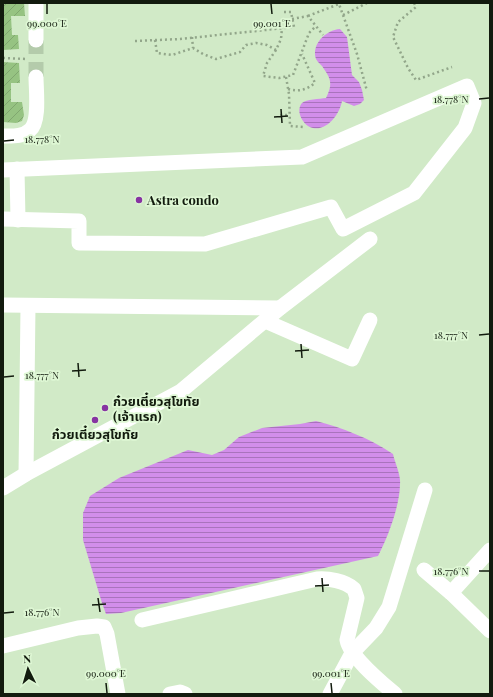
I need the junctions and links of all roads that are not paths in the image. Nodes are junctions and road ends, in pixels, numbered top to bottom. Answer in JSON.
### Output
{"nodes":[{"id":1,"x":36,"y":3,"type":"edge"},
{"id":2,"x":36,"y":40,"type":"tunnel mouth"},
{"id":3,"x":36,"y":77,"type":"tunnel mouth"},
{"id":4,"x":3,"y":136,"type":"edge"},
{"id":5,"x":10,"y":170,"type":"edge"},
{"id":6,"x":10,"y":220,"type":"edge"},
{"id":7,"x":370,"y":239,"type":"dead end"},
{"id":8,"x":3,"y":305,"type":"edge"},
{"id":9,"x":28,"y":306,"type":"junction"},
{"id":10,"x":280,"y":308,"type":"junction"},
{"id":11,"x":370,"y":320,"type":"dead end"},
{"id":12,"x":265,"y":321,"type":"junction"},
{"id":13,"x":26,"y":474,"type":"junction"},
{"id":14,"x":3,"y":488,"type":"edge"},
{"id":15,"x":425,"y":490,"type":"dead end"},
{"id":16,"x":490,"y":550,"type":"edge"},
{"id":17,"x":424,"y":570,"type":"dead end"},
{"id":18,"x":451,"y":593,"type":"junction"},
{"id":19,"x":142,"y":620,"type":"dead end"},
{"id":20,"x":490,"y":631,"type":"edge"},
{"id":21,"x":3,"y":646,"type":"edge"},
{"id":22,"x":352,"y":653,"type":"junction"},
{"id":23,"x":118,"y":694,"type":"edge"},
{"id":24,"x":170,"y":694,"type":"edge"},
{"id":25,"x":185,"y":694,"type":"edge"},
{"id":26,"x":330,"y":694,"type":"edge"},
{"id":27,"x":395,"y":694,"type":"edge"}],
"edges":[{"from":1,"to":2,"type":"street"},
{"from":3,"to":4,"type":"street"},
{"from":5,"to":6,"type":"street"},
{"from":5,"to":6,"type":"street"},
{"from":7,"to":10,"type":"street"},
{"from":8,"to":9,"type":"street"},
{"from":9,"to":10,"type":"street"},
{"from":9,"to":13,"type":"street"},
{"from":10,"to":12,"type":"street"},
{"from":11,"to":12,"type":"street"},
{"from":12,"to":13,"type":"street"},
{"from":13,"to":14,"type":"street"},
{"from":15,"to":22,"type":"street"},
{"from":16,"to":18,"type":"street"},
{"from":17,"to":18,"type":"street"},
{"from":18,"to":20,"type":"street"},
{"from":19,"to":22,"type":"street"},
{"from":21,"to":23,"type":"street"},
{"from":22,"to":26,"type":"street"},
{"from":22,"to":27,"type":"street"},
{"from":24,"to":25,"type":"street"}]}
